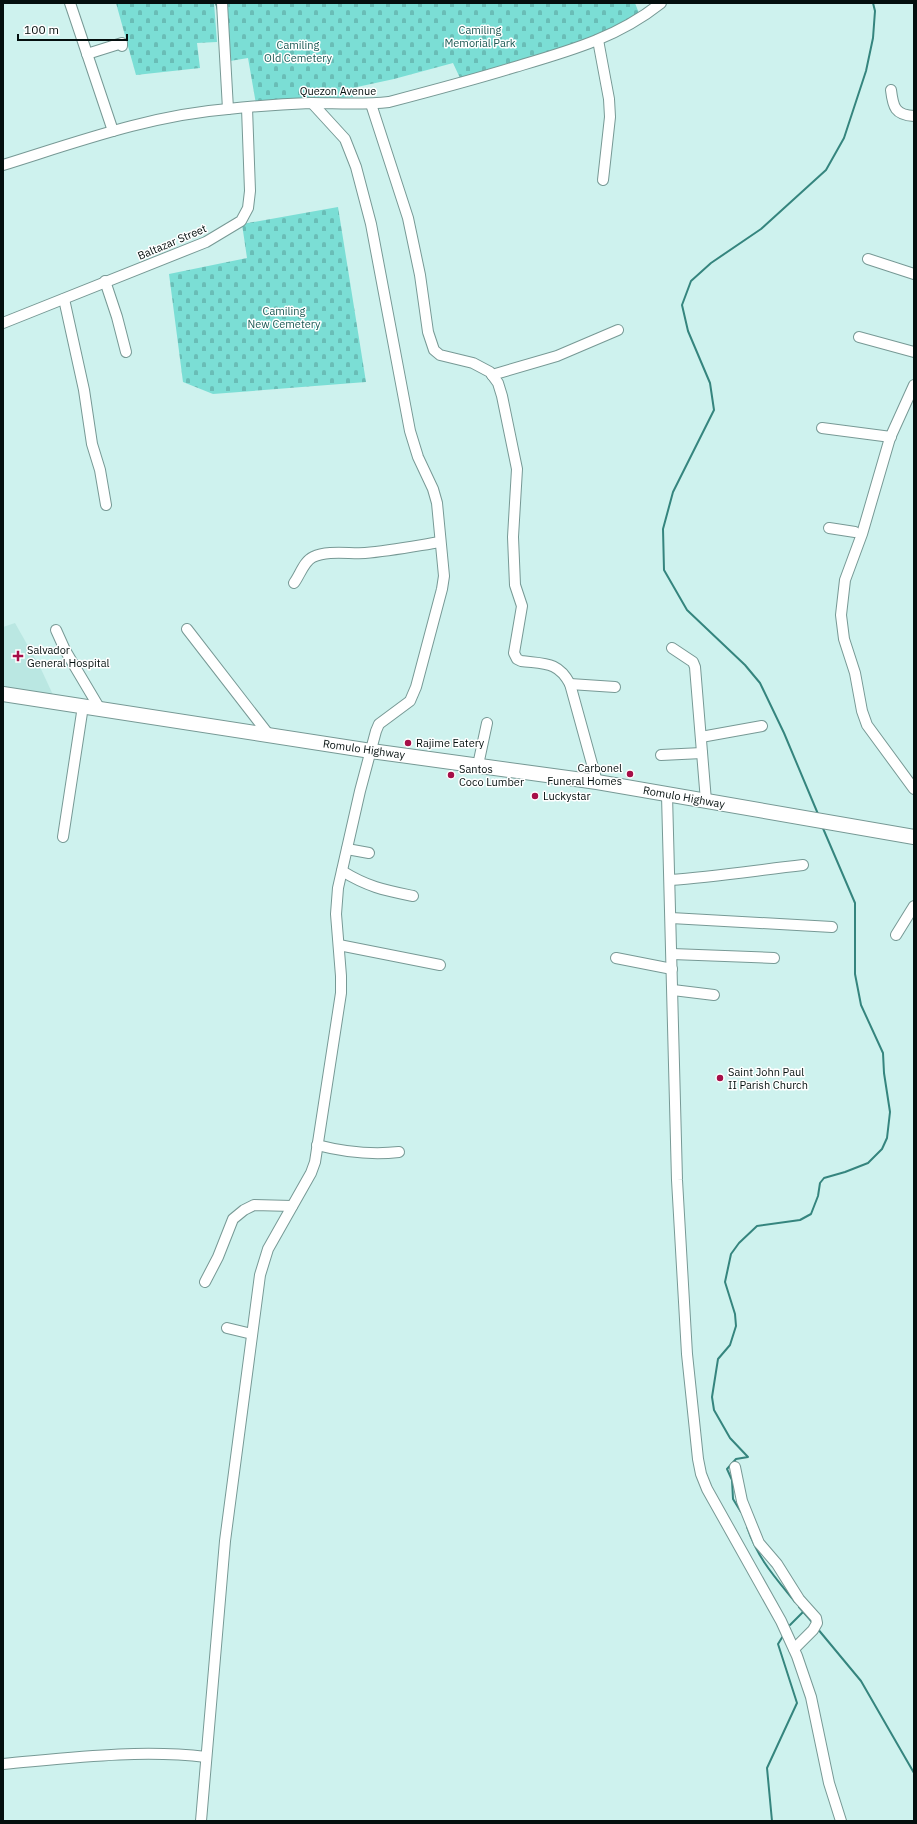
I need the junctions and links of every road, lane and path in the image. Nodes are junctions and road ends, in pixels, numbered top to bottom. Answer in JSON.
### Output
{"nodes":[{"id":1,"x":70,"y":3,"type":"edge"},
{"id":2,"x":222,"y":3,"type":"edge"},
{"id":3,"x":662,"y":3,"type":"edge"},
{"id":4,"x":598,"y":40,"type":"junction"},
{"id":5,"x":122,"y":46,"type":"dead end"},
{"id":6,"x":87,"y":54,"type":"junction"},
{"id":7,"x":891,"y":90,"type":"dead end"},
{"id":8,"x":312,"y":103,"type":"junction"},
{"id":9,"x":371,"y":104,"type":"junction"},
{"id":10,"x":247,"y":108,"type":"junction"},
{"id":11,"x":228,"y":109,"type":"junction"},
{"id":12,"x":914,"y":116,"type":"edge"},
{"id":13,"x":113,"y":130,"type":"junction"},
{"id":14,"x":3,"y":165,"type":"edge"},
{"id":15,"x":603,"y":180,"type":"dead end"},
{"id":16,"x":868,"y":259,"type":"dead end"},
{"id":17,"x":914,"y":274,"type":"edge"},
{"id":18,"x":105,"y":281,"type":"junction"},
{"id":19,"x":64,"y":299,"type":"junction"},
{"id":20,"x":3,"y":323,"type":"edge"},
{"id":21,"x":618,"y":330,"type":"dead end"},
{"id":22,"x":859,"y":337,"type":"dead end"},
{"id":23,"x":126,"y":352,"type":"dead end"},
{"id":24,"x":914,"y":352,"type":"edge"},
{"id":25,"x":492,"y":375,"type":"junction"},
{"id":26,"x":914,"y":385,"type":"edge"},
{"id":27,"x":822,"y":428,"type":"dead end"},
{"id":28,"x":891,"y":437,"type":"junction"},
{"id":29,"x":106,"y":505,"type":"dead end"},
{"id":30,"x":829,"y":528,"type":"dead end"},
{"id":31,"x":859,"y":533,"type":"junction"},
{"id":32,"x":440,"y":542,"type":"junction"},
{"id":33,"x":294,"y":583,"type":"dead end"},
{"id":34,"x":187,"y":629,"type":"dead end"},
{"id":35,"x":56,"y":630,"type":"dead end"},
{"id":36,"x":672,"y":648,"type":"dead end"},
{"id":37,"x":570,"y":684,"type":"junction"},
{"id":38,"x":615,"y":687,"type":"dead end"},
{"id":39,"x":3,"y":694,"type":"edge"},
{"id":40,"x":83,"y":706,"type":"junction"},
{"id":41,"x":100,"y":709,"type":"junction"},
{"id":42,"x":487,"y":722,"type":"dead end"},
{"id":43,"x":762,"y":726,"type":"dead end"},
{"id":44,"x":269,"y":735,"type":"junction"},
{"id":45,"x":701,"y":737,"type":"junction"},
{"id":46,"x":371,"y":750,"type":"junction"},
{"id":47,"x":702,"y":753,"type":"junction"},
{"id":48,"x":661,"y":755,"type":"dead end"},
{"id":49,"x":478,"y":765,"type":"junction"},
{"id":50,"x":597,"y":782,"type":"junction"},
{"id":51,"x":914,"y":789,"type":"edge"},
{"id":52,"x":667,"y":795,"type":"junction"},
{"id":53,"x":706,"y":801,"type":"junction"},
{"id":54,"x":64,"y":837,"type":"dead end"},
{"id":55,"x":914,"y":837,"type":"edge"},
{"id":56,"x":347,"y":849,"type":"junction"},
{"id":57,"x":369,"y":853,"type":"dead end"},
{"id":58,"x":803,"y":865,"type":"dead end"},
{"id":59,"x":342,"y":871,"type":"junction"},
{"id":60,"x":670,"y":880,"type":"junction"},
{"id":61,"x":413,"y":896,"type":"dead end"},
{"id":62,"x":914,"y":906,"type":"edge"},
{"id":63,"x":671,"y":918,"type":"junction"},
{"id":64,"x":832,"y":926,"type":"dead end"},
{"id":65,"x":896,"y":935,"type":"dead end"},
{"id":66,"x":339,"y":945,"type":"junction"},
{"id":67,"x":672,"y":954,"type":"junction"},
{"id":68,"x":616,"y":958,"type":"dead end"},
{"id":69,"x":774,"y":958,"type":"dead end"},
{"id":70,"x":440,"y":965,"type":"dead end"},
{"id":71,"x":672,"y":969,"type":"junction"},
{"id":72,"x":673,"y":990,"type":"junction"},
{"id":73,"x":714,"y":995,"type":"dead end"},
{"id":74,"x":318,"y":1145,"type":"junction"},
{"id":75,"x":398,"y":1152,"type":"dead end"},
{"id":76,"x":292,"y":1206,"type":"junction"},
{"id":77,"x":205,"y":1282,"type":"dead end"},
{"id":78,"x":227,"y":1328,"type":"dead end"},
{"id":79,"x":252,"y":1334,"type":"junction"},
{"id":80,"x":735,"y":1467,"type":"dead end"},
{"id":81,"x":794,"y":1649,"type":"junction"},
{"id":82,"x":206,"y":1757,"type":"junction"},
{"id":83,"x":3,"y":1764,"type":"edge"},
{"id":84,"x":201,"y":1821,"type":"edge"},
{"id":85,"x":840,"y":1821,"type":"edge"}],
"edges":[{"from":1,"to":6,"type":"street"},
{"from":2,"to":11,"type":"street"},
{"from":3,"to":4,"type":"street","name":"Quezon Avenue"},
{"from":4,"to":9,"type":"street","name":"Quezon Avenue"},
{"from":4,"to":15,"type":"street"},
{"from":5,"to":6,"type":"street"},
{"from":6,"to":13,"type":"street"},
{"from":7,"to":12,"type":"street"},
{"from":8,"to":9,"type":"street","name":"Quezon Avenue"},
{"from":8,"to":10,"type":"street","name":"Quezon Avenue"},
{"from":8,"to":32,"type":"street"},
{"from":9,"to":25,"type":"street"},
{"from":10,"to":11,"type":"street","name":"Quezon Avenue"},
{"from":10,"to":18,"type":"street","name":"Baltazar Street"},
{"from":11,"to":13,"type":"street","name":"Quezon Avenue"},
{"from":13,"to":14,"type":"street","name":"Quezon Avenue"},
{"from":16,"to":17,"type":"street"},
{"from":18,"to":19,"type":"street","name":"Baltazar Street"},
{"from":18,"to":23,"type":"street"},
{"from":19,"to":20,"type":"street","name":"Baltazar Street"},
{"from":19,"to":29,"type":"street"},
{"from":21,"to":25,"type":"street"},
{"from":22,"to":24,"type":"street"},
{"from":25,"to":37,"type":"street"},
{"from":26,"to":28,"type":"street"},
{"from":27,"to":28,"type":"street"},
{"from":28,"to":31,"type":"street"},
{"from":30,"to":31,"type":"street"},
{"from":31,"to":51,"type":"street"},
{"from":32,"to":33,"type":"street"},
{"from":32,"to":46,"type":"street"},
{"from":34,"to":44,"type":"street"},
{"from":35,"to":41,"type":"street"},
{"from":36,"to":45,"type":"street"},
{"from":37,"to":38,"type":"street"},
{"from":37,"to":50,"type":"street"},
{"from":39,"to":40,"type":"highway","name":"Romulo Highway"},
{"from":40,"to":41,"type":"highway","name":"Romulo Highway"},
{"from":40,"to":54,"type":"street"},
{"from":41,"to":44,"type":"highway","name":"Romulo Highway"},
{"from":42,"to":49,"type":"street"},
{"from":43,"to":45,"type":"street"},
{"from":44,"to":46,"type":"highway","name":"Romulo Highway"},
{"from":45,"to":47,"type":"street"},
{"from":46,"to":49,"type":"highway","name":"Romulo Highway"},
{"from":46,"to":56,"type":"street"},
{"from":47,"to":48,"type":"street"},
{"from":47,"to":53,"type":"street"},
{"from":49,"to":50,"type":"highway","name":"Romulo Highway"},
{"from":50,"to":52,"type":"highway","name":"Romulo Highway"},
{"from":52,"to":53,"type":"highway","name":"Romulo Highway"},
{"from":52,"to":60,"type":"street"},
{"from":53,"to":55,"type":"highway","name":"Romulo Highway"},
{"from":56,"to":57,"type":"street"},
{"from":56,"to":59,"type":"street"},
{"from":58,"to":60,"type":"street"},
{"from":59,"to":61,"type":"street"},
{"from":59,"to":66,"type":"street"},
{"from":60,"to":63,"type":"street"},
{"from":62,"to":65,"type":"street"},
{"from":63,"to":64,"type":"street"},
{"from":63,"to":67,"type":"street"},
{"from":66,"to":70,"type":"street"},
{"from":66,"to":74,"type":"street"},
{"from":67,"to":69,"type":"street"},
{"from":67,"to":71,"type":"street"},
{"from":68,"to":71,"type":"street"},
{"from":71,"to":72,"type":"street"},
{"from":72,"to":73,"type":"street"},
{"from":72,"to":81,"type":"street"},
{"from":74,"to":75,"type":"street"},
{"from":74,"to":76,"type":"street"},
{"from":76,"to":77,"type":"street"},
{"from":76,"to":79,"type":"street"},
{"from":78,"to":79,"type":"street"},
{"from":79,"to":82,"type":"street"},
{"from":80,"to":81,"type":"street"},
{"from":81,"to":85,"type":"street"},
{"from":82,"to":83,"type":"street"},
{"from":82,"to":84,"type":"street"}]}
